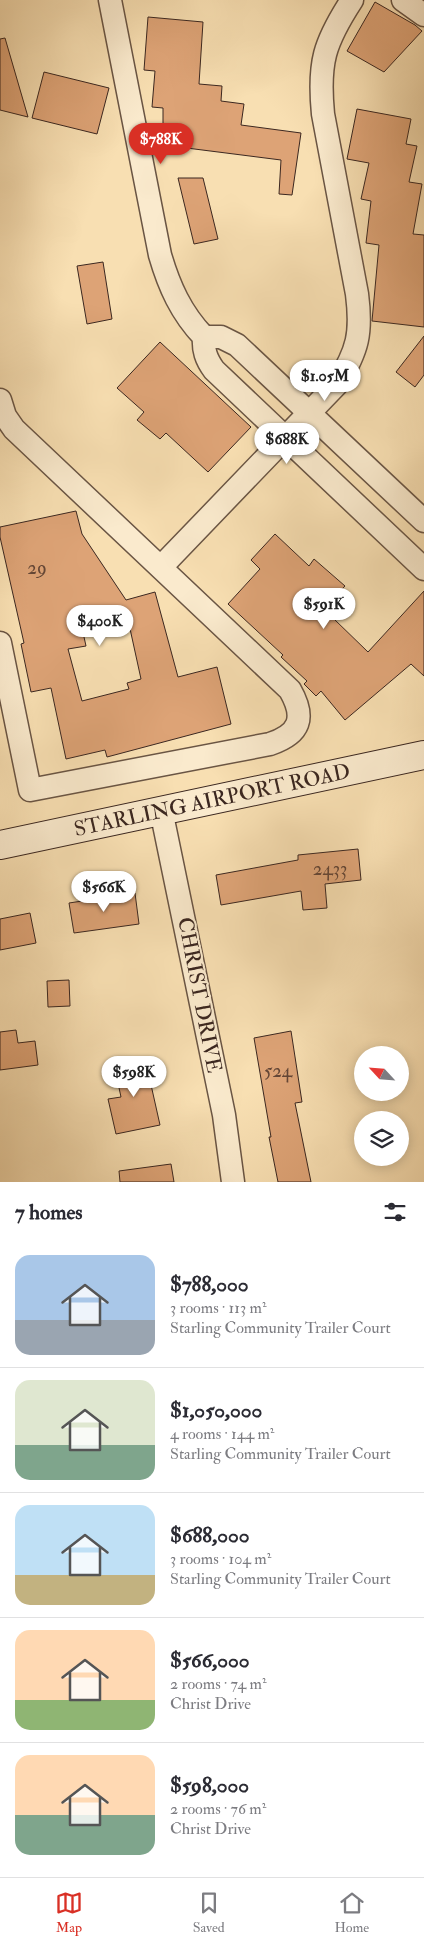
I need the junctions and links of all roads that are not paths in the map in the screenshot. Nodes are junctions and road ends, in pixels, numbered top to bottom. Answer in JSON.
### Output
{"nodes":[{"id":1,"x":110,"y":0,"type":"edge"},
{"id":2,"x":352,"y":0,"type":"edge"},
{"id":3,"x":403,"y":0,"type":"edge"},
{"id":4,"x":424,"y":15,"type":"edge"},
{"id":5,"x":204,"y":337,"type":"junction"},
{"id":6,"x":0,"y":400,"type":"edge"},
{"id":7,"x":309,"y":413,"type":"junction"},
{"id":8,"x":285,"y":438,"type":"junction"},
{"id":9,"x":424,"y":521,"type":"edge"},
{"id":10,"x":161,"y":567,"type":"junction"},
{"id":11,"x":424,"y":569,"type":"edge"},
{"id":12,"x":0,"y":643,"type":"edge"},
{"id":13,"x":424,"y":755,"type":"edge"},
{"id":14,"x":161,"y":810,"type":"junction"},
{"id":15,"x":0,"y":844,"type":"edge"},
{"id":16,"x":233,"y":1182,"type":"edge"}],
"edges":[{"from":1,"to":5,"type":"street"},
{"from":2,"to":7,"type":"street"},
{"from":3,"to":4,"type":"street"},
{"from":5,"to":7,"type":"street"},
{"from":5,"to":8,"type":"street"},
{"from":6,"to":10,"type":"street"},
{"from":7,"to":8,"type":"street"},
{"from":7,"to":9,"type":"street"},
{"from":8,"to":10,"type":"street"},
{"from":8,"to":11,"type":"street"},
{"from":10,"to":12,"type":"street"},
{"from":13,"to":14,"type":"street","name":"STARLING AIRPORT ROAD"},
{"from":14,"to":15,"type":"street","name":"STARLING AIRPORT ROAD"},
{"from":14,"to":16,"type":"street","name":"CHRIST DRIVE"}]}
